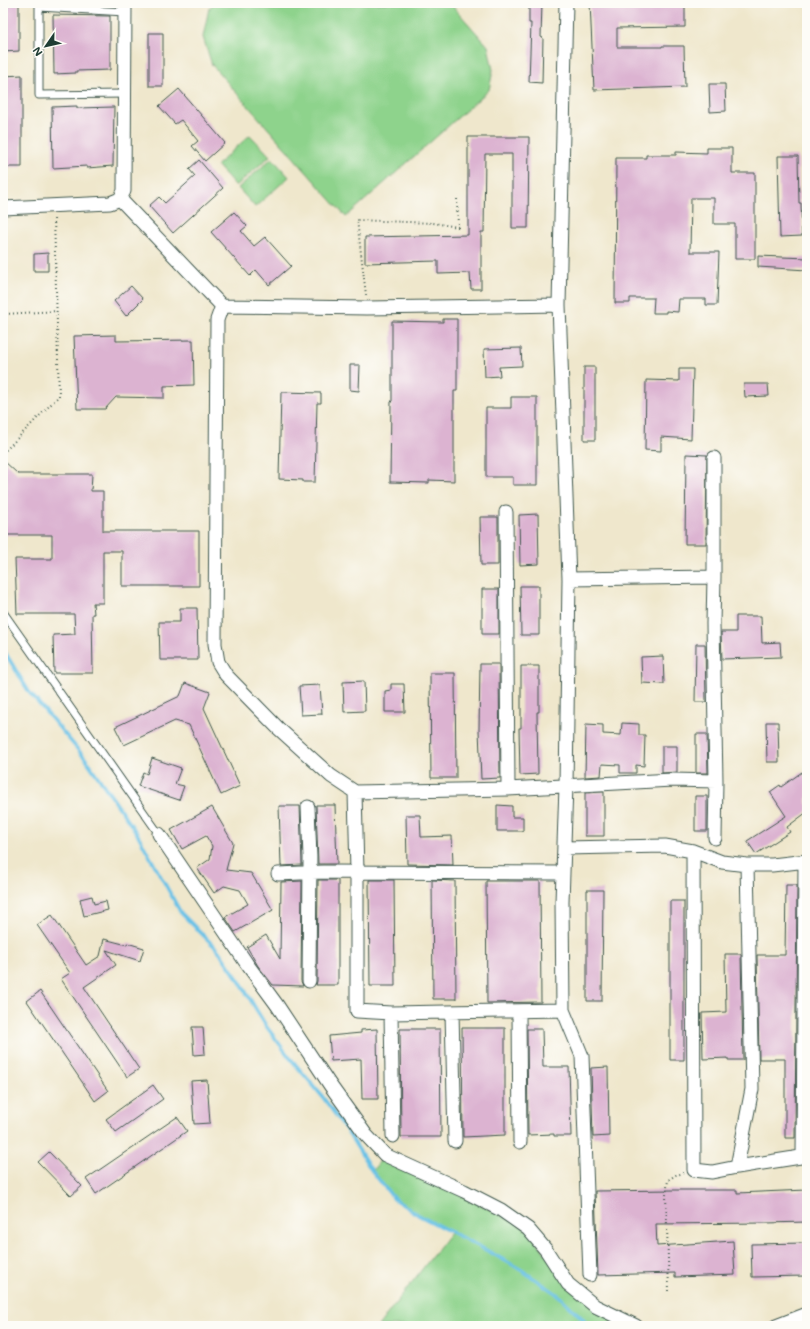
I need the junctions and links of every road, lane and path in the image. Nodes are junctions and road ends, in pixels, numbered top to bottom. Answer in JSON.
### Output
{"nodes":[{"id":1,"x":566,"y":3,"type":"edge"},
{"id":2,"x":39,"y":5,"type":"edge"},
{"id":3,"x":125,"y":8,"type":"edge"},
{"id":4,"x":125,"y":94,"type":"junction"},
{"id":5,"x":457,"y":198,"type":"dead end"},
{"id":6,"x":120,"y":199,"type":"junction"},
{"id":7,"x":54,"y":205,"type":"junction"},
{"id":8,"x":3,"y":208,"type":"edge"},
{"id":9,"x":559,"y":305,"type":"junction"},
{"id":10,"x":222,"y":306,"type":"junction"},
{"id":11,"x":367,"y":308,"type":"junction"},
{"id":12,"x":57,"y":311,"type":"junction"},
{"id":13,"x":5,"y":314,"type":"dead end"},
{"id":14,"x":3,"y":453,"type":"edge"},
{"id":15,"x":714,"y":458,"type":"dead end"},
{"id":16,"x":506,"y":512,"type":"dead end"},
{"id":17,"x":714,"y":577,"type":"junction"},
{"id":18,"x":569,"y":579,"type":"junction"},
{"id":19,"x":3,"y":612,"type":"edge"},
{"id":20,"x":716,"y":781,"type":"junction"},
{"id":21,"x":566,"y":786,"type":"junction"},
{"id":22,"x":508,"y":789,"type":"junction"},
{"id":23,"x":355,"y":792,"type":"junction"},
{"id":24,"x":308,"y":807,"type":"dead end"},
{"id":25,"x":160,"y":834,"type":"joint"},
{"id":26,"x":715,"y":838,"type":"dead end"},
{"id":27,"x":564,"y":848,"type":"junction"},
{"id":28,"x":693,"y":851,"type":"junction"},
{"id":29,"x":806,"y":861,"type":"edge"},
{"id":30,"x":747,"y":865,"type":"junction"},
{"id":31,"x":308,"y":872,"type":"junction"},
{"id":32,"x":356,"y":872,"type":"junction"},
{"id":33,"x":563,"y":873,"type":"junction"},
{"id":34,"x":278,"y":874,"type":"dead end"},
{"id":35,"x":308,"y":981,"type":"dead end"},
{"id":36,"x":563,"y":1010,"type":"junction"},
{"id":37,"x":452,"y":1012,"type":"junction"},
{"id":38,"x":519,"y":1012,"type":"junction"},
{"id":39,"x":391,"y":1013,"type":"junction"},
{"id":40,"x":393,"y":1136,"type":"dead end"},
{"id":41,"x":455,"y":1141,"type":"dead end"},
{"id":42,"x":520,"y":1142,"type":"dead end"},
{"id":43,"x":805,"y":1156,"type":"edge"},
{"id":44,"x":737,"y":1167,"type":"junction"},
{"id":45,"x":694,"y":1170,"type":"junction"},
{"id":46,"x":590,"y":1275,"type":"dead end"},
{"id":47,"x":669,"y":1291,"type":"dead end"},
{"id":48,"x":805,"y":1318,"type":"edge"},
{"id":49,"x":636,"y":1326,"type":"edge"},
{"id":50,"x":776,"y":1326,"type":"edge"}],
"edges":[{"from":1,"to":9,"type":"street"},
{"from":2,"to":3,"type":"lane"},
{"from":2,"to":4,"type":"lane"},
{"from":3,"to":4,"type":"street"},
{"from":4,"to":6,"type":"street"},
{"from":5,"to":11,"type":"path"},
{"from":6,"to":7,"type":"street"},
{"from":6,"to":10,"type":"street"},
{"from":7,"to":8,"type":"street"},
{"from":7,"to":12,"type":"path"},
{"from":9,"to":11,"type":"street"},
{"from":9,"to":18,"type":"street"},
{"from":10,"to":11,"type":"street"},
{"from":10,"to":23,"type":"street"},
{"from":12,"to":13,"type":"path"},
{"from":12,"to":14,"type":"path"},
{"from":15,"to":17,"type":"street"},
{"from":16,"to":22,"type":"street"},
{"from":17,"to":18,"type":"street"},
{"from":17,"to":20,"type":"street"},
{"from":18,"to":21,"type":"street"},
{"from":19,"to":25,"type":"lane"},
{"from":20,"to":21,"type":"street"},
{"from":20,"to":26,"type":"street"},
{"from":21,"to":22,"type":"street"},
{"from":21,"to":27,"type":"street"},
{"from":22,"to":23,"type":"street"},
{"from":23,"to":32,"type":"street"},
{"from":24,"to":31,"type":"street"},
{"from":25,"to":49,"type":"street"},
{"from":27,"to":28,"type":"street"},
{"from":27,"to":33,"type":"street"},
{"from":28,"to":30,"type":"street"},
{"from":28,"to":45,"type":"street"},
{"from":29,"to":30,"type":"street"},
{"from":29,"to":43,"type":"street"},
{"from":30,"to":44,"type":"street"},
{"from":31,"to":32,"type":"street"},
{"from":31,"to":34,"type":"street"},
{"from":31,"to":35,"type":"street"},
{"from":32,"to":33,"type":"street"},
{"from":32,"to":39,"type":"street"},
{"from":33,"to":36,"type":"street"},
{"from":36,"to":38,"type":"street"},
{"from":36,"to":46,"type":"street"},
{"from":37,"to":38,"type":"street"},
{"from":37,"to":39,"type":"street"},
{"from":37,"to":41,"type":"street"},
{"from":38,"to":42,"type":"street"},
{"from":39,"to":40,"type":"street"},
{"from":43,"to":44,"type":"street"},
{"from":44,"to":45,"type":"street"},
{"from":45,"to":47,"type":"path"},
{"from":48,"to":50,"type":"street"}]}
